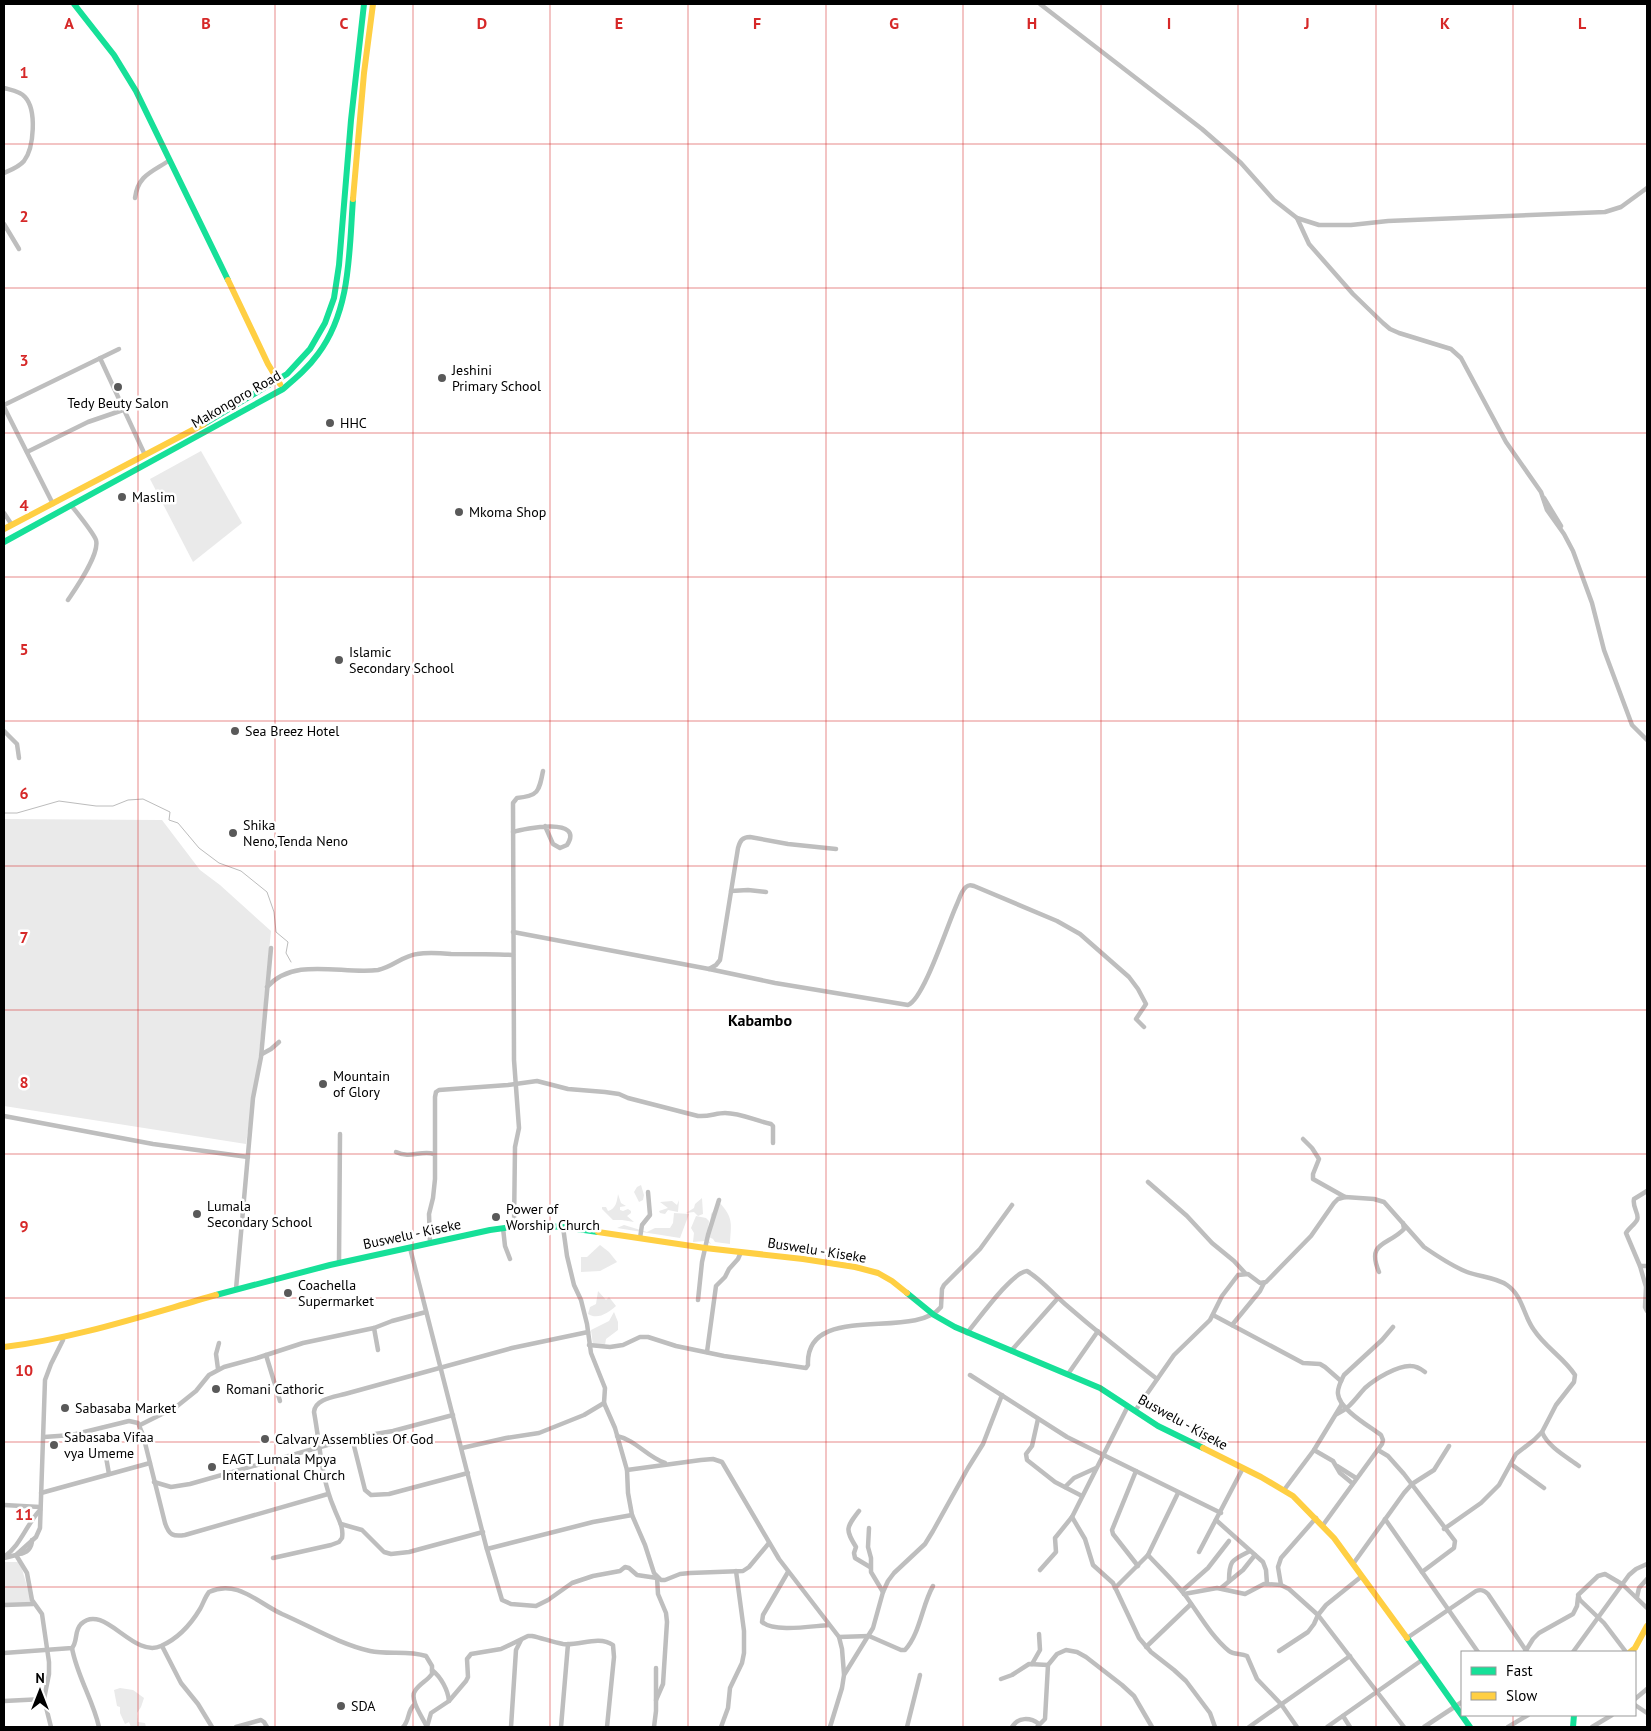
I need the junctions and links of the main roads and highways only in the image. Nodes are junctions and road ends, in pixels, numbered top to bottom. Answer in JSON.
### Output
{"nodes":[{"id":1,"x":74,"y":4,"type":"edge"},
{"id":2,"x":364,"y":4,"type":"edge"},
{"id":3,"x":373,"y":4,"type":"edge"},
{"id":4,"x":278,"y":380,"type":"junction"},
{"id":5,"x":283,"y":389,"type":"junction"},
{"id":6,"x":4,"y":529,"type":"edge"},
{"id":7,"x":4,"y":542,"type":"edge"},
{"id":8,"x":4,"y":1347,"type":"edge"},
{"id":9,"x":1647,"y":1626,"type":"edge"},
{"id":10,"x":1631,"y":1651,"type":"edge"},
{"id":11,"x":1461,"y":1714,"type":"edge"},
{"id":12,"x":1462,"y":1716,"type":"edge"},
{"id":13,"x":1470,"y":1727,"type":"edge"}],
"edges":[{"from":1,"to":4,"type":"main road"},
{"from":2,"to":4,"type":"main road","name":"Makongoro Road"},
{"from":3,"to":5,"type":"main road","name":"Makongoro Road"},
{"from":4,"to":5,"type":"main road"},
{"from":4,"to":6,"type":"main road","name":"Makongoro Road"},
{"from":5,"to":7,"type":"main road","name":"Makongoro Road"},
{"from":8,"to":11,"type":"main road","name":"Buswelu - Kiseke"},
{"from":9,"to":10,"type":"main road"},
{"from":12,"to":13,"type":"main road","name":"Buswelu - Kiseke"}]}
